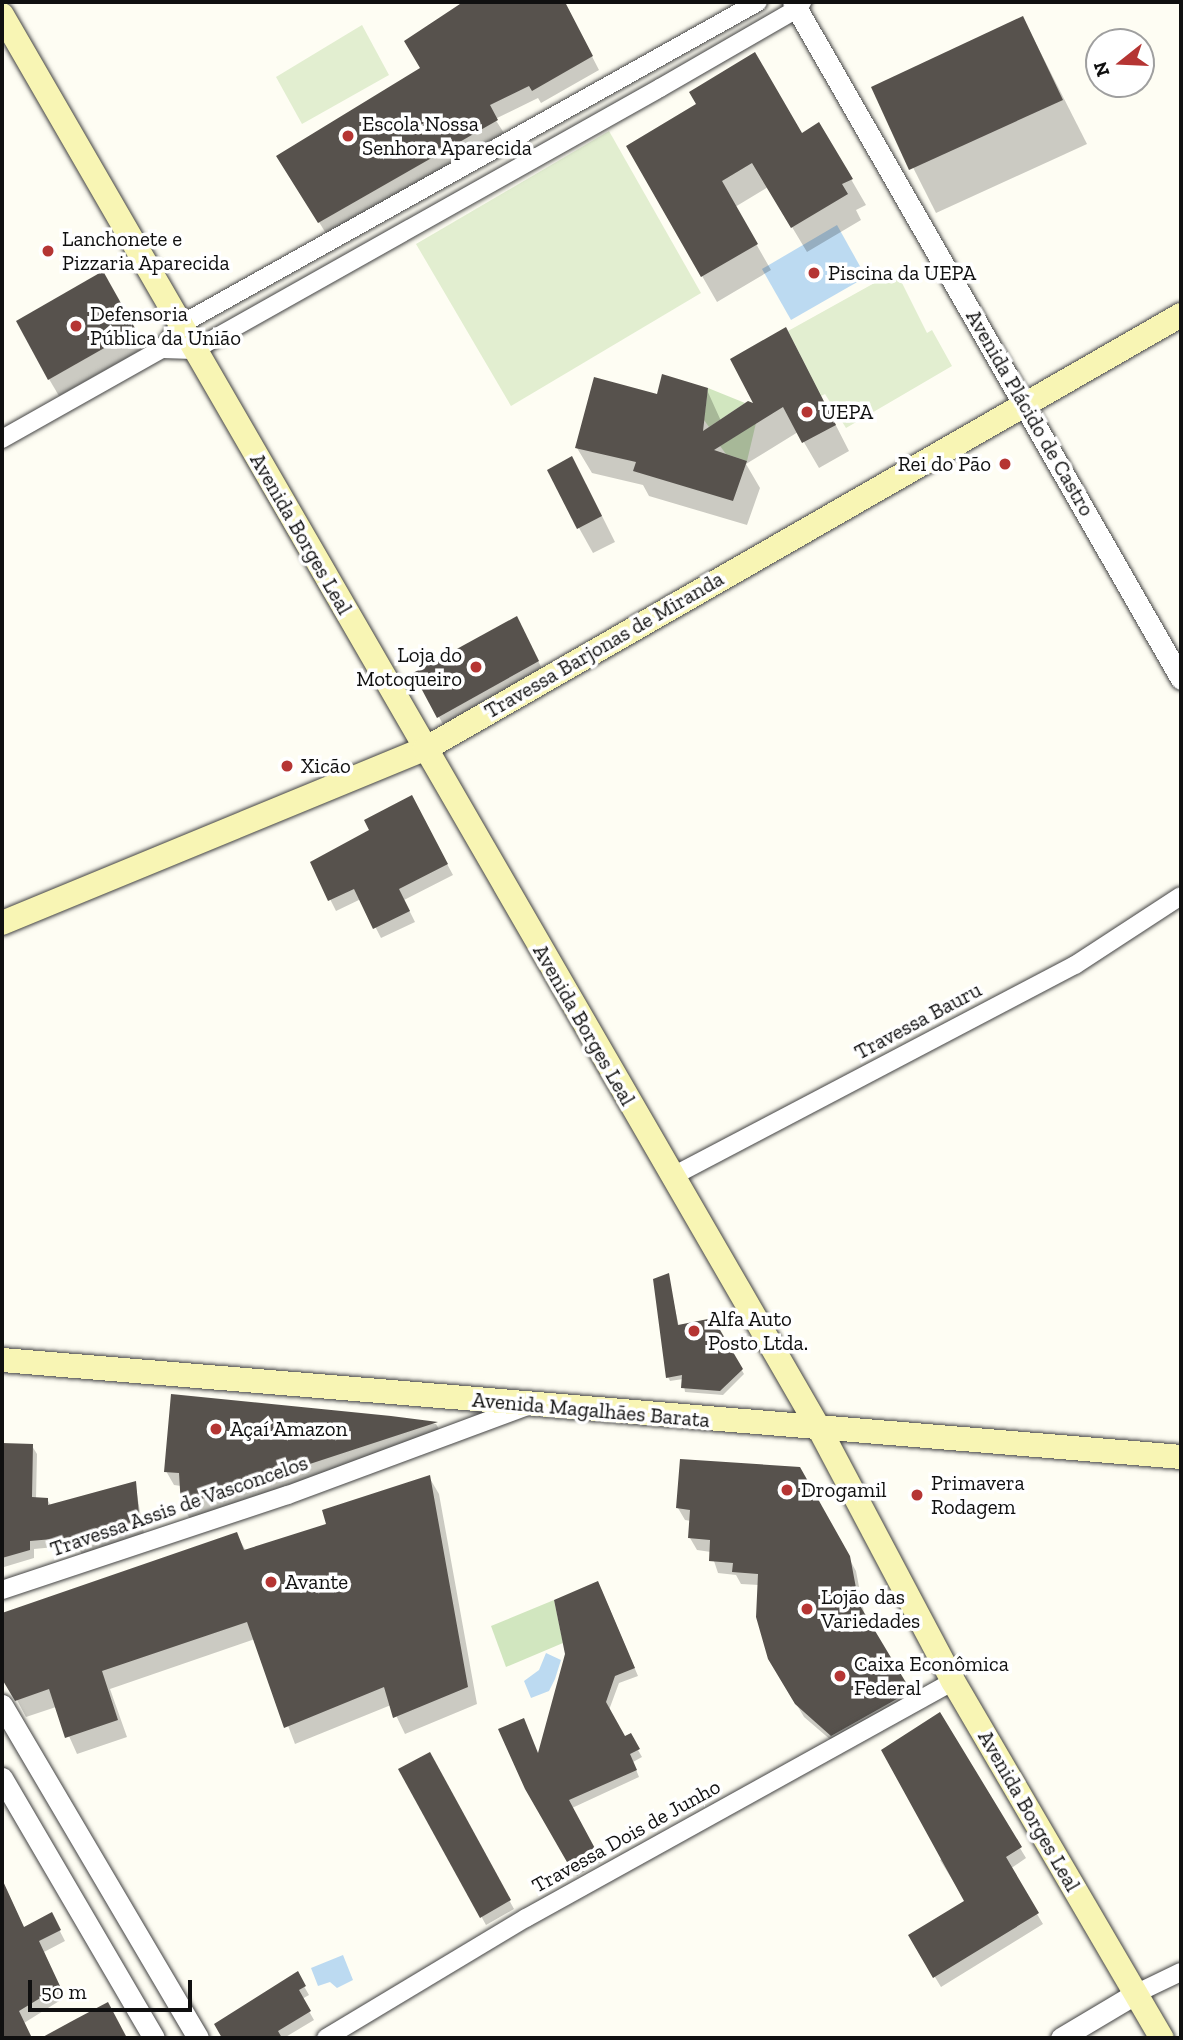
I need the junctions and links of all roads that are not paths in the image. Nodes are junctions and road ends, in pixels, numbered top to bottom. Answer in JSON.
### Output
{"nodes":[{"id":1,"x":758,"y":2,"type":"edge"},
{"id":2,"x":797,"y":4,"type":"edge"},
{"id":3,"x":2,"y":15,"type":"edge"},
{"id":4,"x":1181,"y":315,"type":"edge"},
{"id":5,"x":180,"y":325,"type":"junction"},
{"id":6,"x":162,"y":349,"type":"junction"},
{"id":7,"x":194,"y":350,"type":"junction"},
{"id":8,"x":1024,"y":402,"type":"junction"},
{"id":9,"x":2,"y":439,"type":"edge"},
{"id":10,"x":1181,"y":679,"type":"edge"},
{"id":11,"x":425,"y":749,"type":"junction"},
{"id":12,"x":1181,"y":896,"type":"edge"},
{"id":13,"x":2,"y":923,"type":"edge"},
{"id":14,"x":671,"y":1177,"type":"junction"},
{"id":15,"x":2,"y":1360,"type":"edge"},
{"id":16,"x":529,"y":1405,"type":"junction"},
{"id":17,"x":820,"y":1430,"type":"junction"},
{"id":18,"x":1181,"y":1457,"type":"edge"},
{"id":19,"x":2,"y":1590,"type":"edge"},
{"id":20,"x":953,"y":1681,"type":"junction"},
{"id":21,"x":2,"y":1705,"type":"edge"},
{"id":22,"x":2,"y":1778,"type":"edge"},
{"id":23,"x":1181,"y":1972,"type":"edge"},
{"id":24,"x":1135,"y":1994,"type":"junction"},
{"id":25,"x":154,"y":2038,"type":"edge"},
{"id":26,"x":198,"y":2038,"type":"edge"},
{"id":27,"x":326,"y":2038,"type":"edge"},
{"id":28,"x":1061,"y":2038,"type":"edge"},
{"id":29,"x":1162,"y":2038,"type":"edge"}],
"edges":[{"from":1,"to":5,"type":"street"},
{"from":2,"to":7,"type":"street"},
{"from":2,"to":8,"type":"street","name":"Avenida Plácido de Castro"},
{"from":3,"to":5,"type":"main road","name":"Avenida Borges Leal"},
{"from":4,"to":8,"type":"main road","name":"Travessa Barjonas de Miranda"},
{"from":5,"to":6,"type":"street"},
{"from":5,"to":7,"type":"main road","name":"Avenida Borges Leal"},
{"from":6,"to":7,"type":"street"},
{"from":6,"to":9,"type":"street"},
{"from":7,"to":11,"type":"main road","name":"Avenida Borges Leal"},
{"from":8,"to":10,"type":"street","name":"Avenida Plácido de Castro"},
{"from":8,"to":11,"type":"main road","name":"Travessa Barjonas de Miranda"},
{"from":11,"to":13,"type":"main road","name":"Travessa Barjonas de Miranda"},
{"from":11,"to":14,"type":"main road","name":"Avenida Borges Leal"},
{"from":12,"to":14,"type":"street","name":"Travessa Bauru"},
{"from":14,"to":17,"type":"main road","name":"Avenida Borges Leal"},
{"from":15,"to":16,"type":"main road","name":"Avenida Magalhães Barata"},
{"from":16,"to":17,"type":"main road","name":"Avenida Magalhães Barata"},
{"from":16,"to":19,"type":"street","name":"Travessa Assis de Vasconcelos"},
{"from":17,"to":18,"type":"main road","name":"Avenida Magalhães Barata"},
{"from":17,"to":20,"type":"main road","name":"Avenida Borges Leal"},
{"from":20,"to":24,"type":"main road","name":"Avenida Borges Leal"},
{"from":20,"to":27,"type":"street","name":"Travessa Dois de Junho"},
{"from":21,"to":26,"type":"street"},
{"from":22,"to":25,"type":"street"},
{"from":23,"to":24,"type":"street"},
{"from":24,"to":28,"type":"street"},
{"from":24,"to":29,"type":"main road","name":"Avenida Borges Leal"}]}
